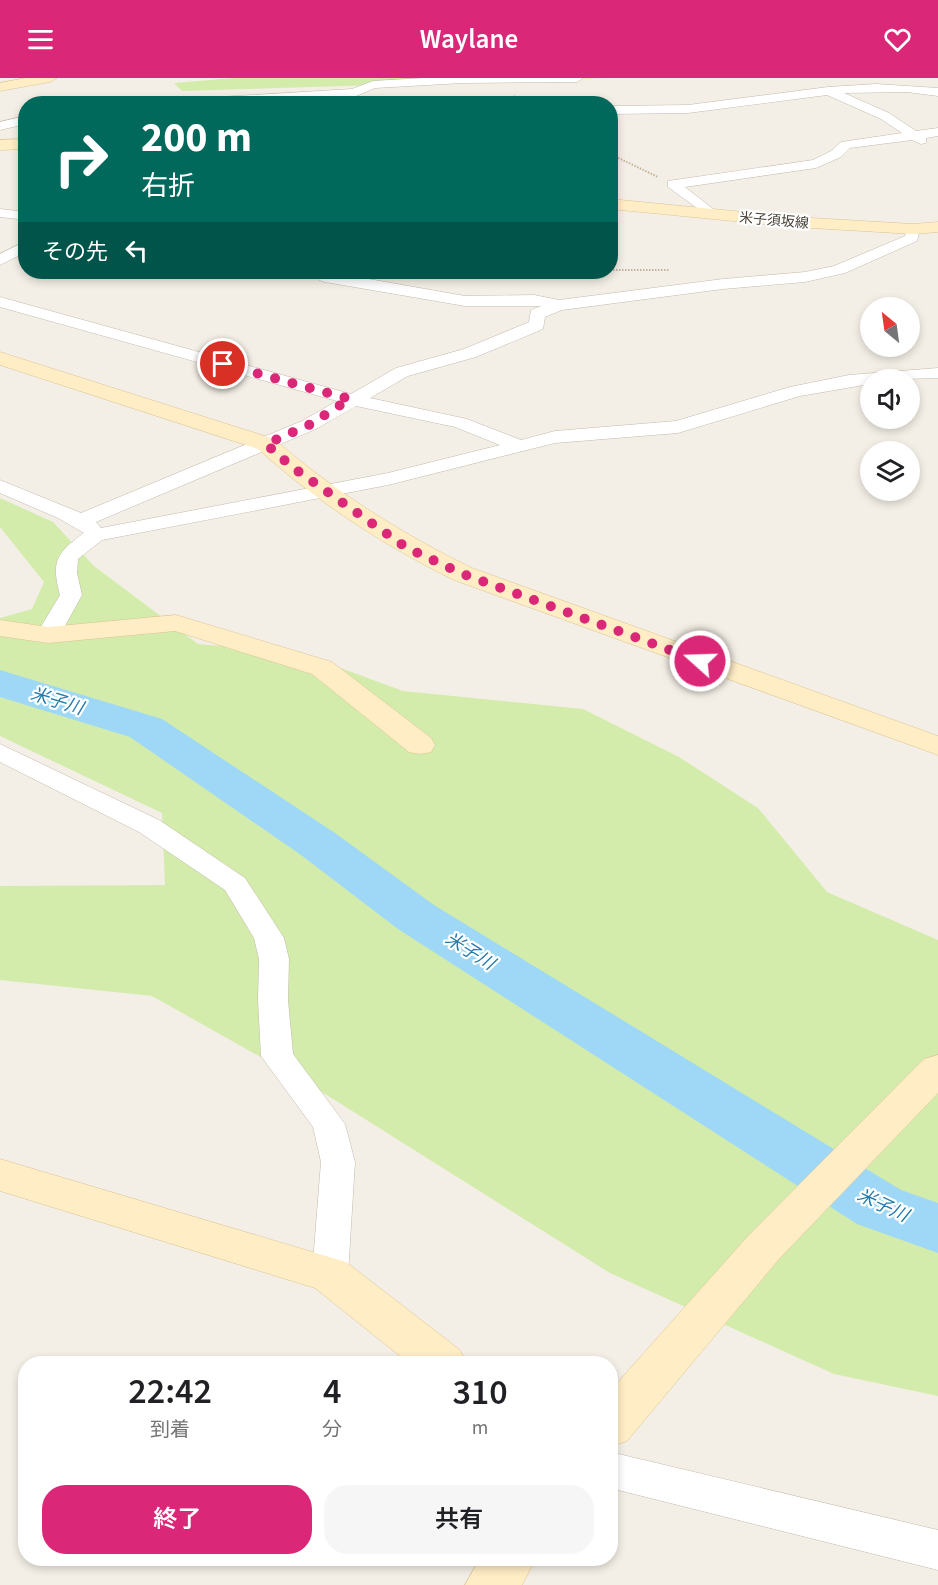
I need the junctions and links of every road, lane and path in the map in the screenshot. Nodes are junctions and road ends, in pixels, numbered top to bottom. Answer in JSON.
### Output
{"nodes":[{"id":1,"x":50,"y":78,"type":"edge"},
{"id":2,"x":577,"y":78,"type":"edge"},
{"id":3,"x":804,"y":82,"type":"dead end"},
{"id":4,"x":0,"y":87,"type":"edge"},
{"id":5,"x":826,"y":90,"type":"junction"},
{"id":6,"x":938,"y":92,"type":"edge"},
{"id":7,"x":304,"y":96,"type":"edge"},
{"id":8,"x":618,"y":110,"type":"edge"},
{"id":9,"x":18,"y":122,"type":"edge"},
{"id":10,"x":0,"y":126,"type":"edge"},
{"id":11,"x":938,"y":132,"type":"edge"},
{"id":12,"x":911,"y":136,"type":"junction"},
{"id":13,"x":0,"y":144,"type":"edge"},
{"id":14,"x":18,"y":144,"type":"edge"},
{"id":15,"x":938,"y":147,"type":"edge"},
{"id":16,"x":618,"y":158,"type":"edge"},
{"id":17,"x":673,"y":184,"type":"junction"},
{"id":18,"x":618,"y":205,"type":"edge"},
{"id":19,"x":0,"y":213,"type":"edge"},
{"id":20,"x":18,"y":215,"type":"edge"},
{"id":21,"x":712,"y":215,"type":"junction"},
{"id":22,"x":938,"y":227,"type":"edge"},
{"id":23,"x":913,"y":229,"type":"junction"},
{"id":24,"x":18,"y":250,"type":"edge"},
{"id":25,"x":0,"y":260,"type":"edge"},
{"id":26,"x":337,"y":279,"type":"edge"},
{"id":27,"x":0,"y":302,"type":"edge"},
{"id":28,"x":559,"y":305,"type":"junction"},
{"id":29,"x":0,"y":358,"type":"edge"},
{"id":30,"x":938,"y":373,"type":"edge"},
{"id":31,"x":350,"y":399,"type":"junction"},
{"id":32,"x":266,"y":444,"type":"junction"},
{"id":33,"x":520,"y":446,"type":"junction"},
{"id":34,"x":0,"y":486,"type":"edge"},
{"id":35,"x":324,"y":489,"type":"junction"},
{"id":36,"x":88,"y":528,"type":"junction"},
{"id":37,"x":0,"y":628,"type":"edge"},
{"id":38,"x":48,"y":635,"type":"junction"},
{"id":39,"x":420,"y":745,"type":"dead end"},
{"id":40,"x":938,"y":746,"type":"edge"},
{"id":41,"x":0,"y":752,"type":"edge"},
{"id":42,"x":938,"y":1069,"type":"edge"},
{"id":43,"x":0,"y":1175,"type":"edge"},
{"id":44,"x":330,"y":1275,"type":"junction"},
{"id":45,"x":434,"y":1356,"type":"edge"},
{"id":46,"x":618,"y":1417,"type":"edge"},
{"id":47,"x":618,"y":1472,"type":"edge"},
{"id":48,"x":938,"y":1550,"type":"edge"},
{"id":49,"x":505,"y":1566,"type":"edge"},
{"id":50,"x":491,"y":1585,"type":"edge"}],
"edges":[{"from":1,"to":4,"type":"street"},
{"from":2,"to":7,"type":"street"},
{"from":3,"to":5,"type":"street"},
{"from":5,"to":6,"type":"street"},
{"from":5,"to":8,"type":"street"},
{"from":5,"to":12,"type":"street"},
{"from":9,"to":10,"type":"street"},
{"from":11,"to":12,"type":"street"},
{"from":12,"to":15,"type":"street"},
{"from":12,"to":17,"type":"street"},
{"from":13,"to":14,"type":"street"},
{"from":16,"to":17,"type":"path"},
{"from":17,"to":21,"type":"street"},
{"from":18,"to":21,"type":"street","name":"米子須坂線"},
{"from":19,"to":20,"type":"street"},
{"from":21,"to":23,"type":"street","name":"米子須坂線"},
{"from":22,"to":23,"type":"street","name":"米子須坂線"},
{"from":23,"to":28,"type":"street"},
{"from":24,"to":25,"type":"street"},
{"from":26,"to":28,"type":"street"},
{"from":27,"to":31,"type":"street"},
{"from":28,"to":31,"type":"street"},
{"from":29,"to":32,"type":"street"},
{"from":30,"to":33,"type":"street"},
{"from":31,"to":32,"type":"street"},
{"from":31,"to":33,"type":"street"},
{"from":32,"to":35,"type":"street"},
{"from":32,"to":36,"type":"street"},
{"from":33,"to":35,"type":"street"},
{"from":34,"to":36,"type":"street"},
{"from":35,"to":36,"type":"street"},
{"from":35,"to":40,"type":"street"},
{"from":36,"to":38,"type":"street"},
{"from":37,"to":38,"type":"street"},
{"from":38,"to":39,"type":"street"},
{"from":41,"to":44,"type":"street"},
{"from":42,"to":46,"type":"street"},
{"from":43,"to":44,"type":"street"},
{"from":44,"to":45,"type":"street"},
{"from":47,"to":48,"type":"street"},
{"from":49,"to":50,"type":"street"}]}
